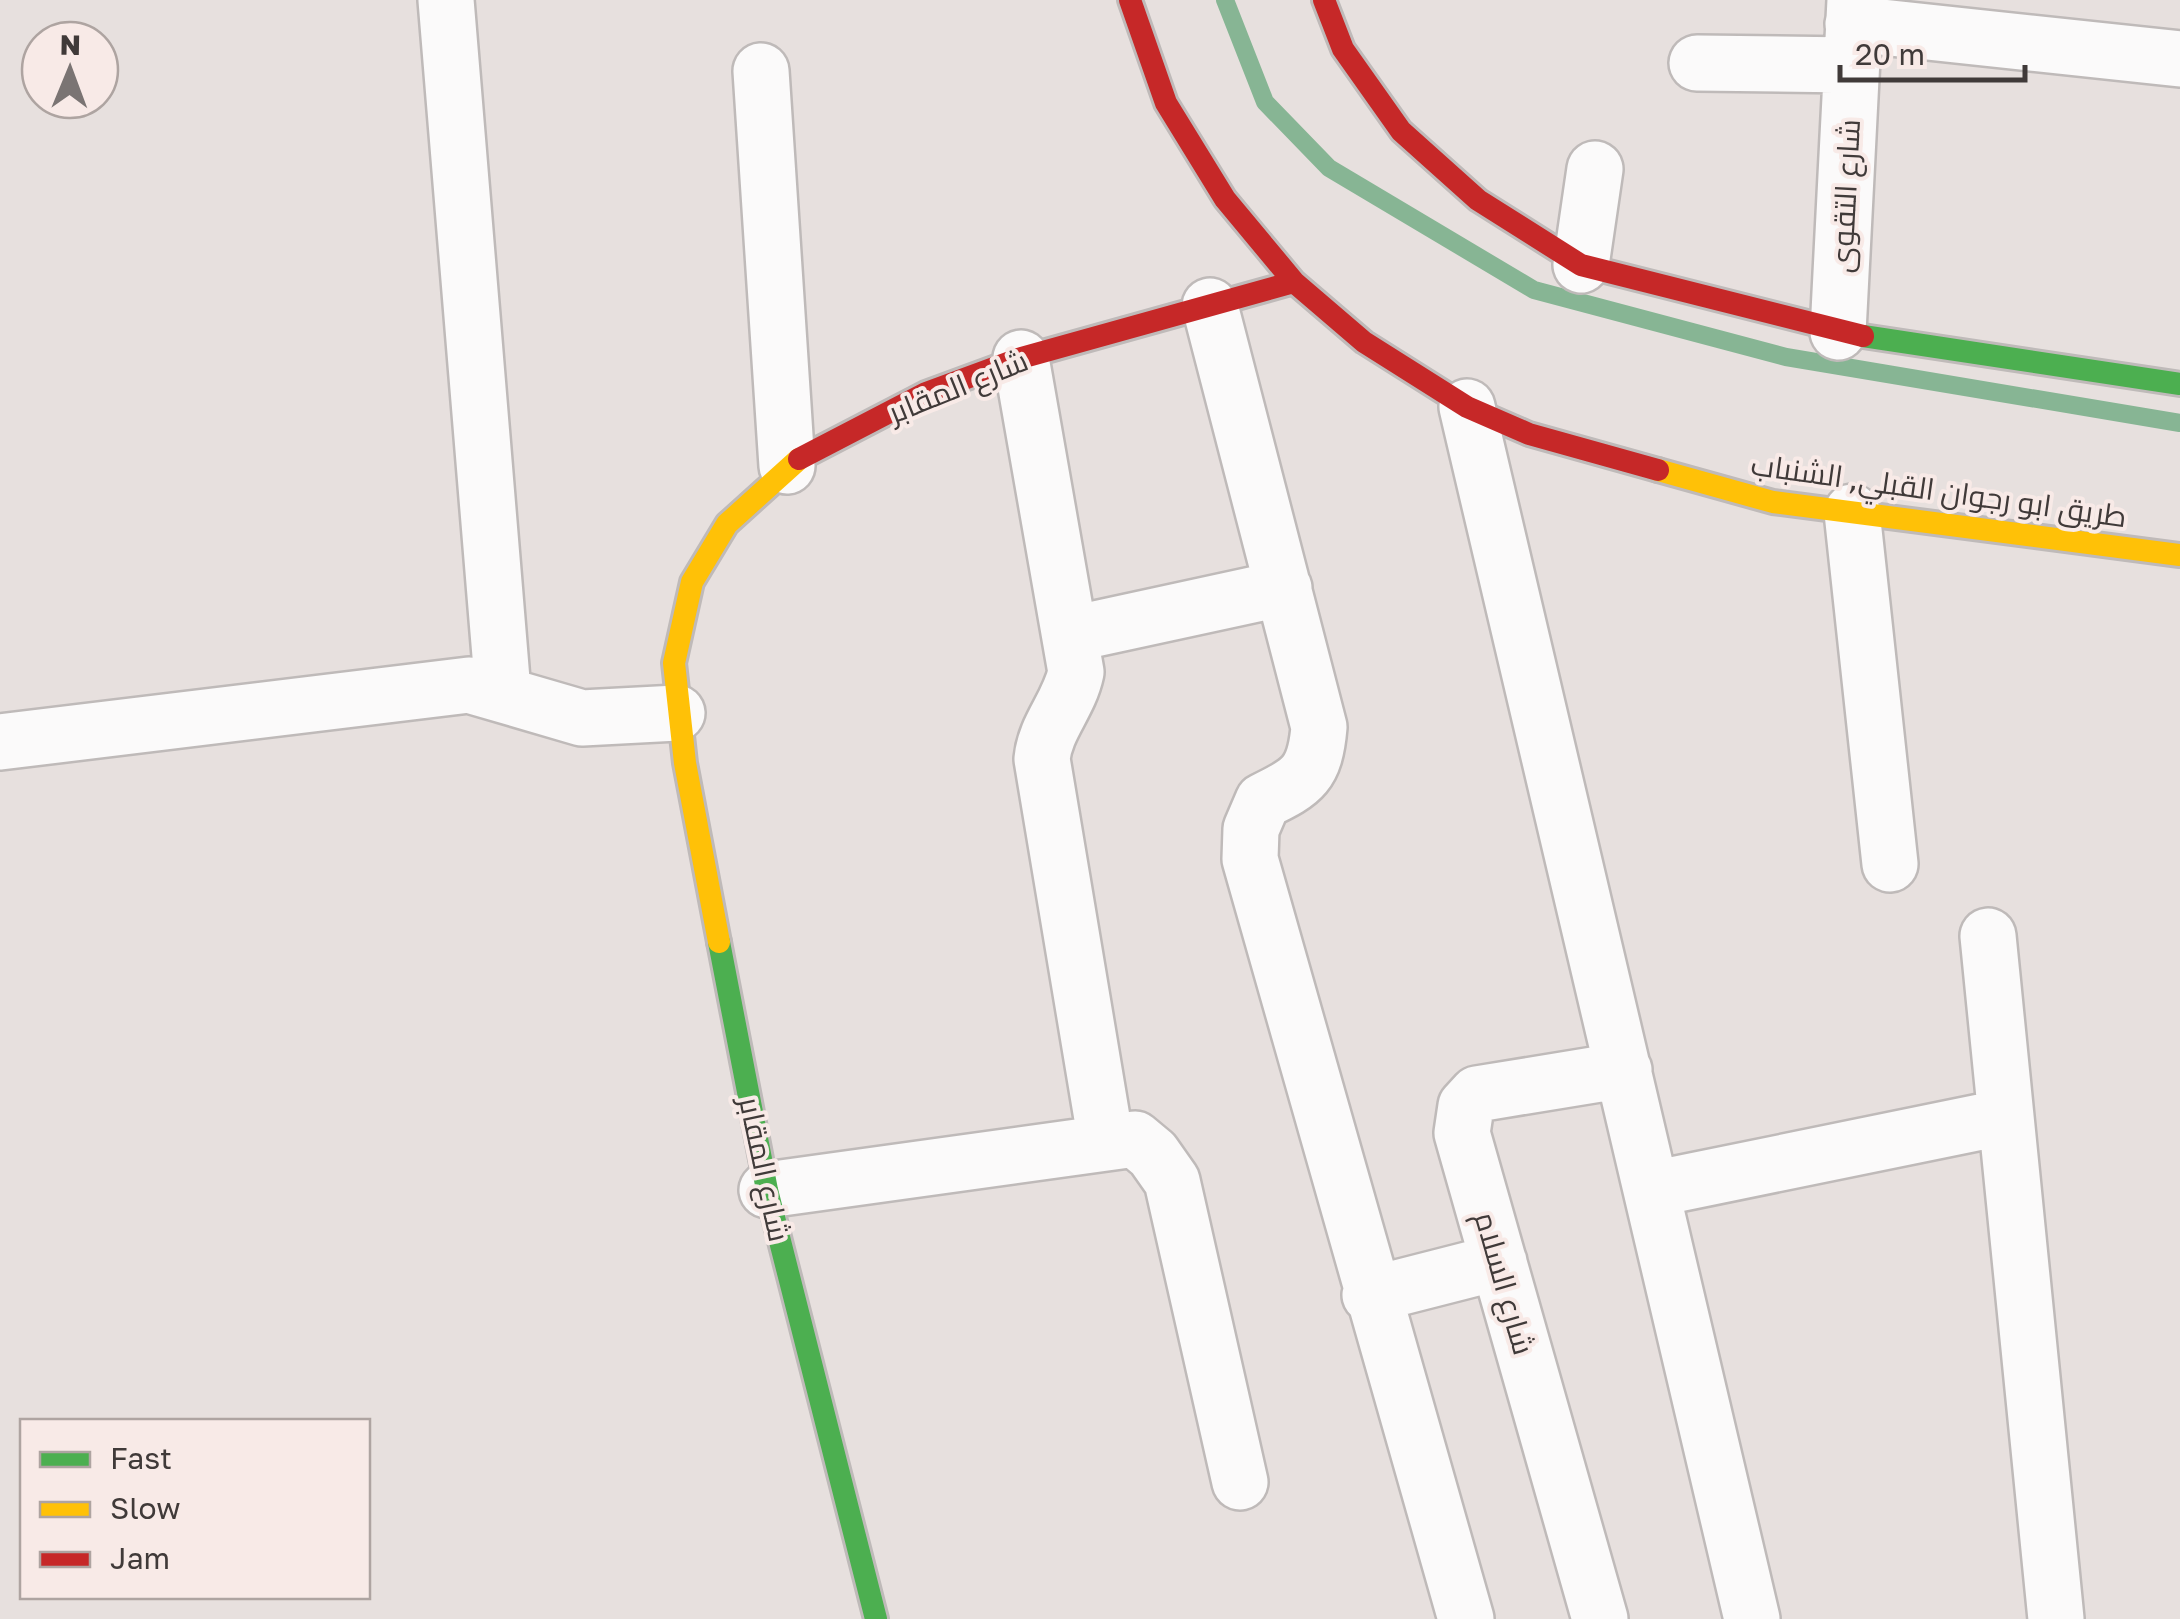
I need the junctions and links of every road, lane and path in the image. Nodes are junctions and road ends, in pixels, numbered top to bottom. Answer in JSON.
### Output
{"nodes":[{"id":1,"x":446,"y":0,"type":"edge"},
{"id":2,"x":1130,"y":0,"type":"edge"},
{"id":3,"x":1324,"y":0,"type":"edge"},
{"id":4,"x":1853,"y":30,"type":"edge"},
{"id":5,"x":2180,"y":59,"type":"edge"},
{"id":6,"x":1697,"y":63,"type":"dead end"},
{"id":7,"x":761,"y":70,"type":"dead end"},
{"id":8,"x":1595,"y":169,"type":"dead end"},
{"id":9,"x":1581,"y":265,"type":"junction"},
{"id":10,"x":1294,"y":282,"type":"junction"},
{"id":11,"x":1210,"y":306,"type":"junction"},
{"id":12,"x":1838,"y":332,"type":"junction"},
{"id":13,"x":1020,"y":358,"type":"junction"},
{"id":14,"x":2180,"y":384,"type":"edge"},
{"id":15,"x":1467,"y":408,"type":"junction"},
{"id":16,"x":788,"y":466,"type":"junction"},
{"id":17,"x":1852,"y":512,"type":"junction"},
{"id":18,"x":2180,"y":554,"type":"edge"},
{"id":19,"x":1284,"y":588,"type":"junction"},
{"id":20,"x":1072,"y":634,"type":"junction"},
{"id":21,"x":503,"y":692,"type":"junction"},
{"id":22,"x":677,"y":713,"type":"junction"},
{"id":23,"x":0,"y":742,"type":"edge"},
{"id":24,"x":1890,"y":864,"type":"dead end"},
{"id":25,"x":1988,"y":936,"type":"dead end"},
{"id":26,"x":1624,"y":1070,"type":"junction"},
{"id":27,"x":2005,"y":1117,"type":"junction"},
{"id":28,"x":1106,"y":1142,"type":"junction"},
{"id":29,"x":1652,"y":1189,"type":"junction"},
{"id":30,"x":767,"y":1190,"type":"junction"},
{"id":31,"x":1500,"y":1262,"type":"junction"},
{"id":32,"x":1370,"y":1294,"type":"junction"},
{"id":33,"x":1240,"y":1482,"type":"dead end"},
{"id":34,"x":876,"y":1619,"type":"edge"},
{"id":35,"x":1466,"y":1619,"type":"edge"},
{"id":36,"x":1600,"y":1619,"type":"edge"},
{"id":37,"x":1752,"y":1619,"type":"edge"},
{"id":38,"x":2056,"y":1619,"type":"edge"}],
"edges":[{"from":1,"to":21,"type":"street"},
{"from":2,"to":10,"type":"street","name":"طريق ابو رجوان القبلي, الشنباب"},
{"from":3,"to":9,"type":"street"},
{"from":4,"to":5,"type":"street"},
{"from":4,"to":6,"type":"street"},
{"from":4,"to":12,"type":"street","name":"شارع التقوى"},
{"from":7,"to":16,"type":"street"},
{"from":8,"to":9,"type":"street"},
{"from":9,"to":12,"type":"street"},
{"from":10,"to":11,"type":"street","name":"شارع المقابر"},
{"from":10,"to":15,"type":"street","name":"طريق ابو رجوان القبلي, الشنباب"},
{"from":11,"to":13,"type":"street","name":"شارع المقابر"},
{"from":11,"to":19,"type":"street"},
{"from":12,"to":14,"type":"street"},
{"from":13,"to":16,"type":"street","name":"شارع المقابر"},
{"from":13,"to":20,"type":"street"},
{"from":15,"to":17,"type":"street","name":"طريق ابو رجوان القبلي, الشنباب"},
{"from":15,"to":26,"type":"street"},
{"from":16,"to":22,"type":"street","name":"شارع المقابر"},
{"from":17,"to":18,"type":"street","name":"طريق ابو رجوان القبلي, الشنباب"},
{"from":17,"to":24,"type":"street"},
{"from":19,"to":20,"type":"street"},
{"from":19,"to":32,"type":"street"},
{"from":20,"to":28,"type":"street"},
{"from":21,"to":22,"type":"street"},
{"from":21,"to":23,"type":"street"},
{"from":22,"to":30,"type":"street","name":"شارع المقابر"},
{"from":25,"to":27,"type":"street"},
{"from":26,"to":29,"type":"street"},
{"from":26,"to":31,"type":"street","name":"شارع السلام"},
{"from":27,"to":29,"type":"street"},
{"from":27,"to":38,"type":"street"},
{"from":28,"to":30,"type":"street"},
{"from":28,"to":33,"type":"street"},
{"from":29,"to":37,"type":"street"},
{"from":30,"to":34,"type":"street","name":"شارع المقابر"},
{"from":31,"to":32,"type":"street"},
{"from":31,"to":36,"type":"street","name":"شارع السلام"},
{"from":32,"to":35,"type":"street"}]}
